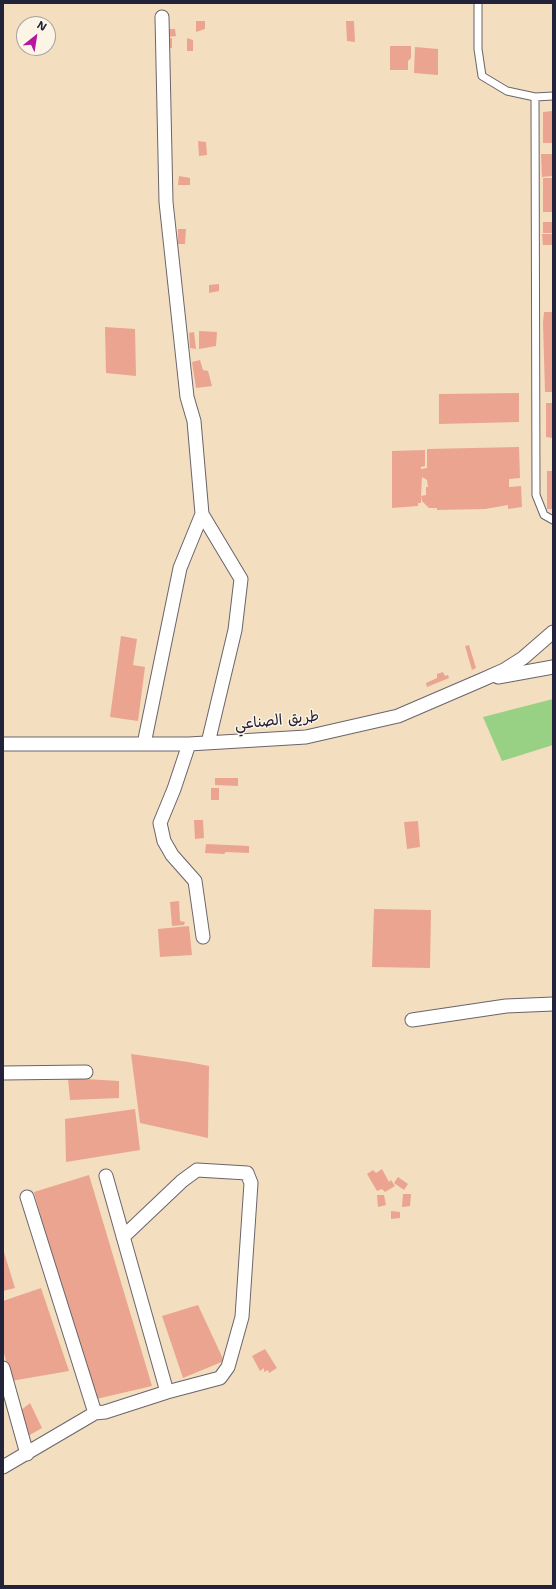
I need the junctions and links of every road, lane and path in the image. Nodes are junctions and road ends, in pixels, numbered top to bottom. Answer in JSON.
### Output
{"nodes":[{"id":1,"x":478,"y":3,"type":"edge"},
{"id":2,"x":162,"y":18,"type":"dead end"},
{"id":3,"x":553,"y":96,"type":"edge"},
{"id":4,"x":535,"y":97,"type":"junction"},
{"id":5,"x":202,"y":514,"type":"junction"},
{"id":6,"x":553,"y":520,"type":"edge"},
{"id":7,"x":553,"y":632,"type":"edge"},
{"id":8,"x":553,"y":667,"type":"edge"},
{"id":9,"x":484,"y":680,"type":"junction"},
{"id":10,"x":208,"y":743,"type":"junction"},
{"id":11,"x":3,"y":744,"type":"edge"},
{"id":12,"x":144,"y":744,"type":"junction"},
{"id":13,"x":189,"y":744,"type":"junction"},
{"id":14,"x":203,"y":937,"type":"dead end"},
{"id":15,"x":553,"y":1004,"type":"edge"},
{"id":16,"x":412,"y":1020,"type":"dead end"},
{"id":17,"x":3,"y":1072,"type":"edge"},
{"id":18,"x":86,"y":1072,"type":"dead end"},
{"id":19,"x":106,"y":1176,"type":"dead end"},
{"id":20,"x":27,"y":1197,"type":"dead end"},
{"id":21,"x":123,"y":1237,"type":"junction"},
{"id":22,"x":3,"y":1368,"type":"edge"},
{"id":23,"x":167,"y":1392,"type":"junction"},
{"id":24,"x":95,"y":1413,"type":"junction"},
{"id":25,"x":27,"y":1454,"type":"junction"},
{"id":26,"x":3,"y":1467,"type":"edge"}],
"edges":[{"from":1,"to":4,"type":"lane"},
{"from":2,"to":5,"type":"street"},
{"from":3,"to":4,"type":"lane"},
{"from":4,"to":6,"type":"lane"},
{"from":5,"to":10,"type":"street"},
{"from":5,"to":12,"type":"street"},
{"from":7,"to":9,"type":"street","name":"طريق الصناعي"},
{"from":8,"to":9,"type":"street"},
{"from":9,"to":10,"type":"street","name":"طريق الصناعي"},
{"from":10,"to":13,"type":"street","name":"طريق الصناعي"},
{"from":11,"to":12,"type":"street","name":"طريق الصناعي"},
{"from":12,"to":13,"type":"street","name":"طريق الصناعي"},
{"from":13,"to":14,"type":"street"},
{"from":15,"to":16,"type":"street"},
{"from":17,"to":18,"type":"street"},
{"from":19,"to":21,"type":"street"},
{"from":20,"to":24,"type":"street"},
{"from":21,"to":23,"type":"street"},
{"from":21,"to":23,"type":"street"},
{"from":22,"to":25,"type":"street"},
{"from":23,"to":24,"type":"street"},
{"from":24,"to":25,"type":"street"},
{"from":25,"to":26,"type":"street"}]}
